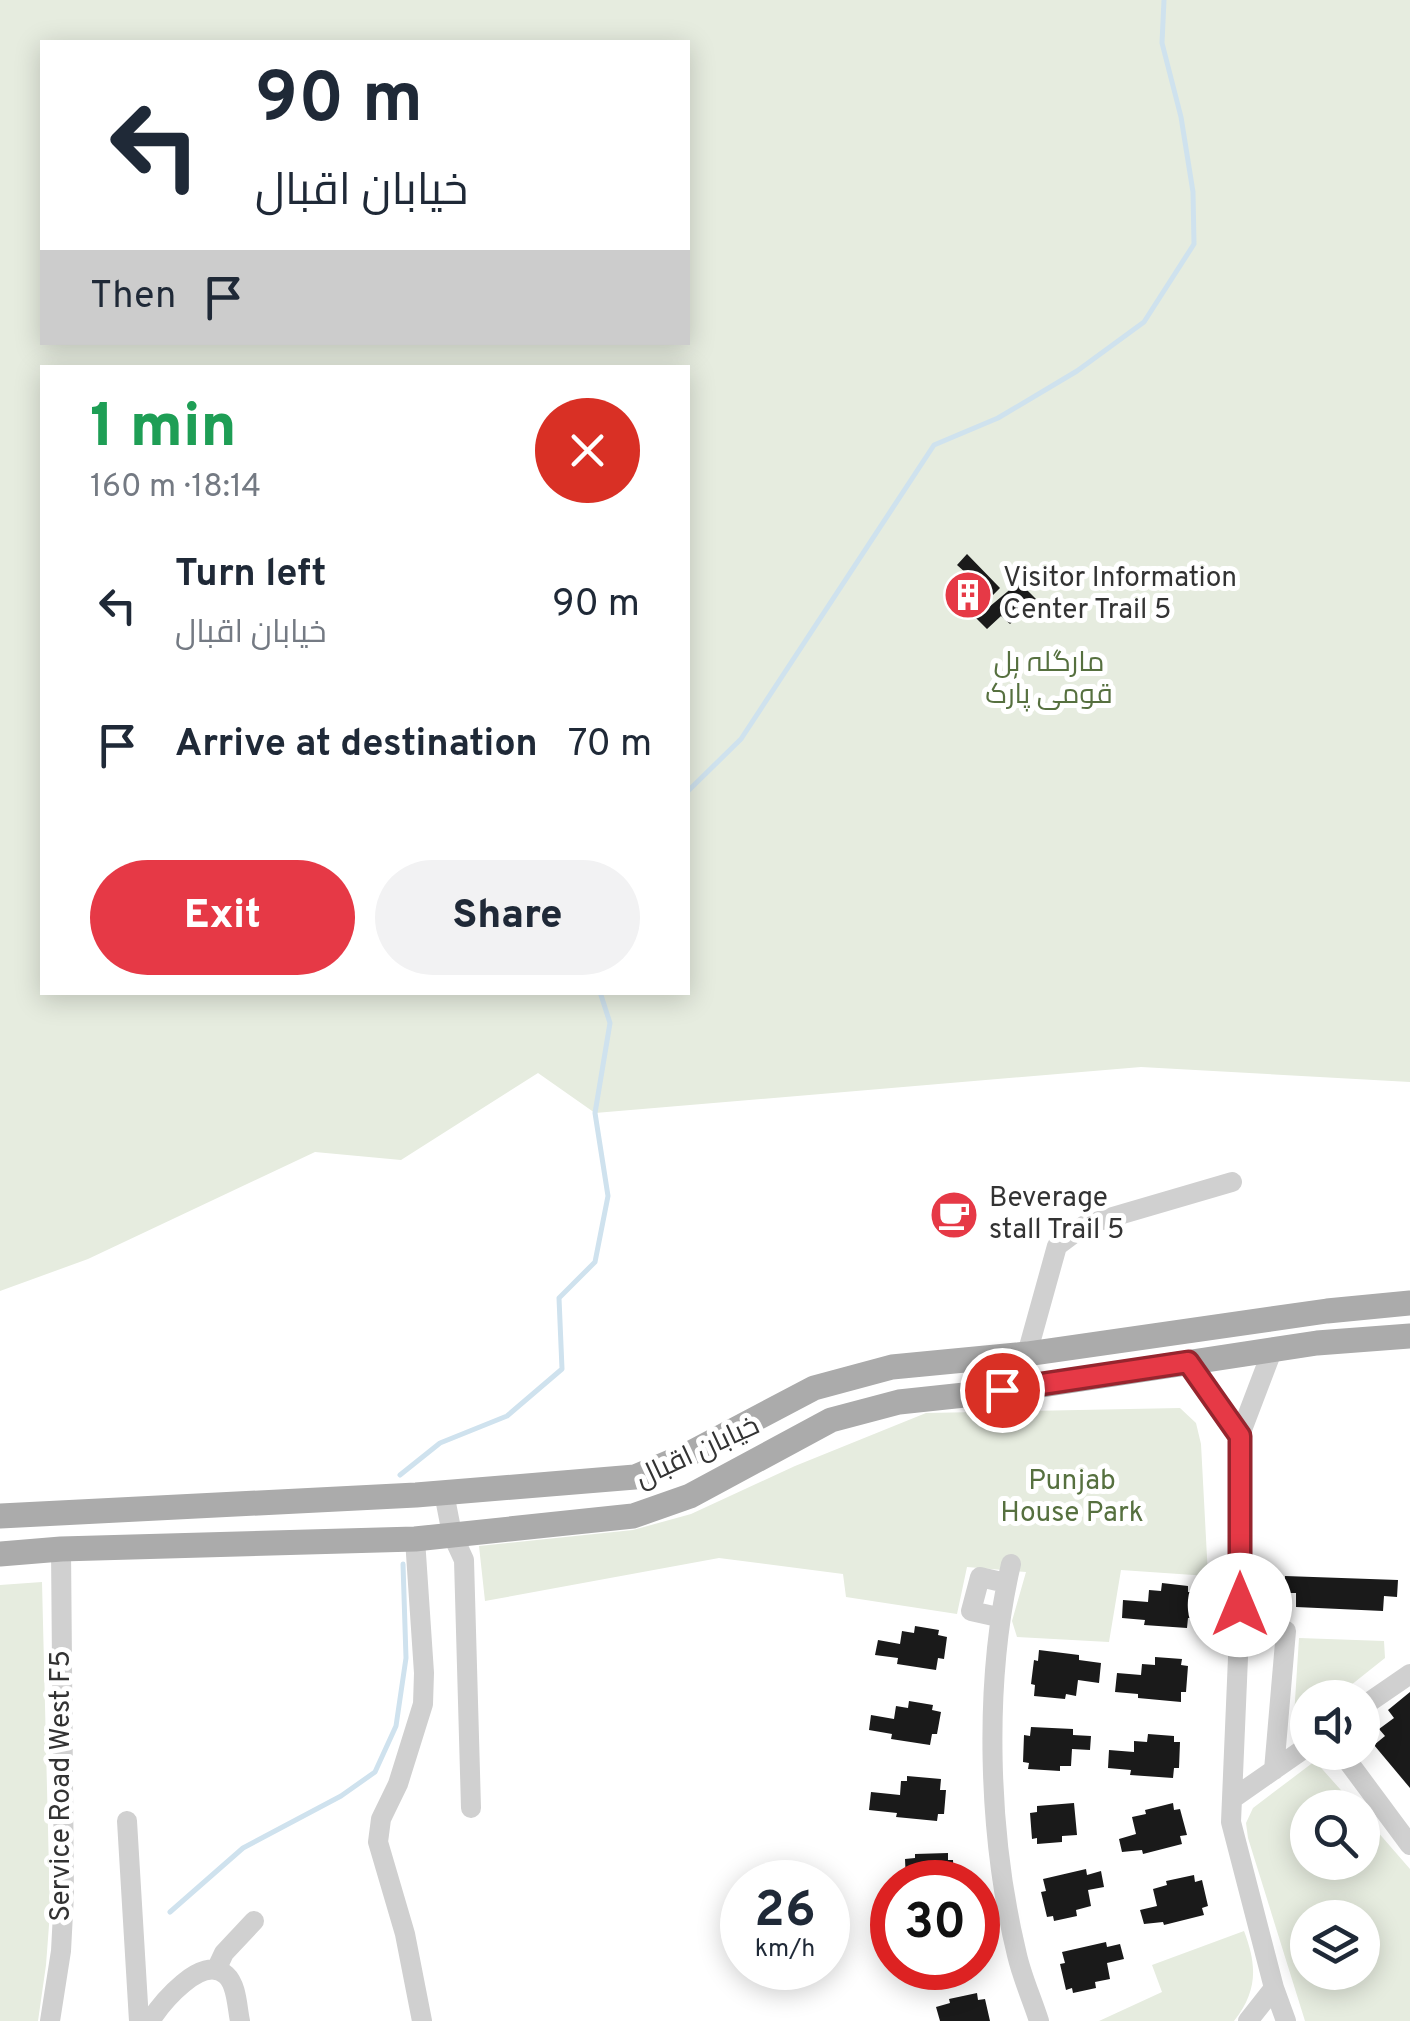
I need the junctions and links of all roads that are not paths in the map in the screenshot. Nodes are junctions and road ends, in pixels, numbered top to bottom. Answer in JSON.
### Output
{"nodes":[{"id":1,"x":1232,"y":1182,"type":"dead end"},
{"id":2,"x":1410,"y":1303,"type":"edge"},
{"id":3,"x":1182,"y":1332,"type":"junction"},
{"id":4,"x":1410,"y":1336,"type":"edge"},
{"id":5,"x":1272,"y":1350,"type":"junction"},
{"id":6,"x":1027,"y":1354,"type":"junction"},
{"id":7,"x":1188,"y":1362,"type":"junction"},
{"id":8,"x":1240,"y":1436,"type":"junction"},
{"id":9,"x":444,"y":1493,"type":"junction"},
{"id":10,"x":0,"y":1516,"type":"edge"},
{"id":11,"x":452,"y":1534,"type":"junction"},
{"id":12,"x":415,"y":1539,"type":"junction"},
{"id":13,"x":61,"y":1549,"type":"junction"},
{"id":14,"x":0,"y":1554,"type":"edge"},
{"id":15,"x":1008,"y":1574,"type":"dead end"},
{"id":16,"x":1286,"y":1632,"type":"dead end"},
{"id":17,"x":1410,"y":1674,"type":"edge"},
{"id":18,"x":1380,"y":1695,"type":"edge"},
{"id":19,"x":1290,"y":1759,"type":"edge"},
{"id":20,"x":1274,"y":1770,"type":"junction"},
{"id":21,"x":1354,"y":1770,"type":"edge"},
{"id":22,"x":1232,"y":1799,"type":"junction"},
{"id":23,"x":471,"y":1808,"type":"dead end"},
{"id":24,"x":127,"y":1821,"type":"dead end"},
{"id":25,"x":1410,"y":1845,"type":"edge"},
{"id":26,"x":254,"y":1921,"type":"dead end"},
{"id":27,"x":216,"y":1970,"type":"junction"},
{"id":28,"x":1274,"y":1988,"type":"junction"},
{"id":29,"x":50,"y":2021,"type":"edge"},
{"id":30,"x":138,"y":2021,"type":"edge"},
{"id":31,"x":150,"y":2021,"type":"edge"},
{"id":32,"x":240,"y":2021,"type":"edge"},
{"id":33,"x":422,"y":2021,"type":"edge"},
{"id":34,"x":1039,"y":2021,"type":"edge"},
{"id":35,"x":1248,"y":2021,"type":"edge"},
{"id":36,"x":1286,"y":2021,"type":"edge"}],
"edges":[{"from":1,"to":6,"type":"street"},
{"from":2,"to":3,"type":"main road","name":"خیابان اقبال"},
{"from":3,"to":6,"type":"main road","name":"خیابان اقبال"},
{"from":3,"to":7,"type":"main road"},
{"from":4,"to":5,"type":"main road","name":"خیابان اقبال"},
{"from":5,"to":7,"type":"main road","name":"خیابان اقبال"},
{"from":5,"to":8,"type":"street"},
{"from":6,"to":9,"type":"main road","name":"خیابان اقبال"},
{"from":7,"to":8,"type":"street"},
{"from":7,"to":11,"type":"main road","name":"خیابان اقبال"},
{"from":8,"to":22,"type":"street"},
{"from":9,"to":10,"type":"main road","name":"خیابان اقبال"},
{"from":9,"to":11,"type":"street"},
{"from":11,"to":12,"type":"main road","name":"خیابان اقبال"},
{"from":11,"to":23,"type":"street"},
{"from":12,"to":13,"type":"main road","name":"خیابان اقبال"},
{"from":12,"to":33,"type":"street"},
{"from":13,"to":14,"type":"main road","name":"خیابان اقبال"},
{"from":13,"to":29,"type":"street","name":"Service Road West F5"},
{"from":15,"to":34,"type":"street"},
{"from":16,"to":20,"type":"street"},
{"from":17,"to":18,"type":"street"},
{"from":19,"to":20,"type":"street"},
{"from":20,"to":22,"type":"street"},
{"from":21,"to":25,"type":"street"},
{"from":22,"to":28,"type":"street"},
{"from":24,"to":30,"type":"street"},
{"from":26,"to":27,"type":"street"},
{"from":27,"to":31,"type":"street"},
{"from":27,"to":32,"type":"street"},
{"from":28,"to":35,"type":"street"},
{"from":28,"to":36,"type":"street"}]}
